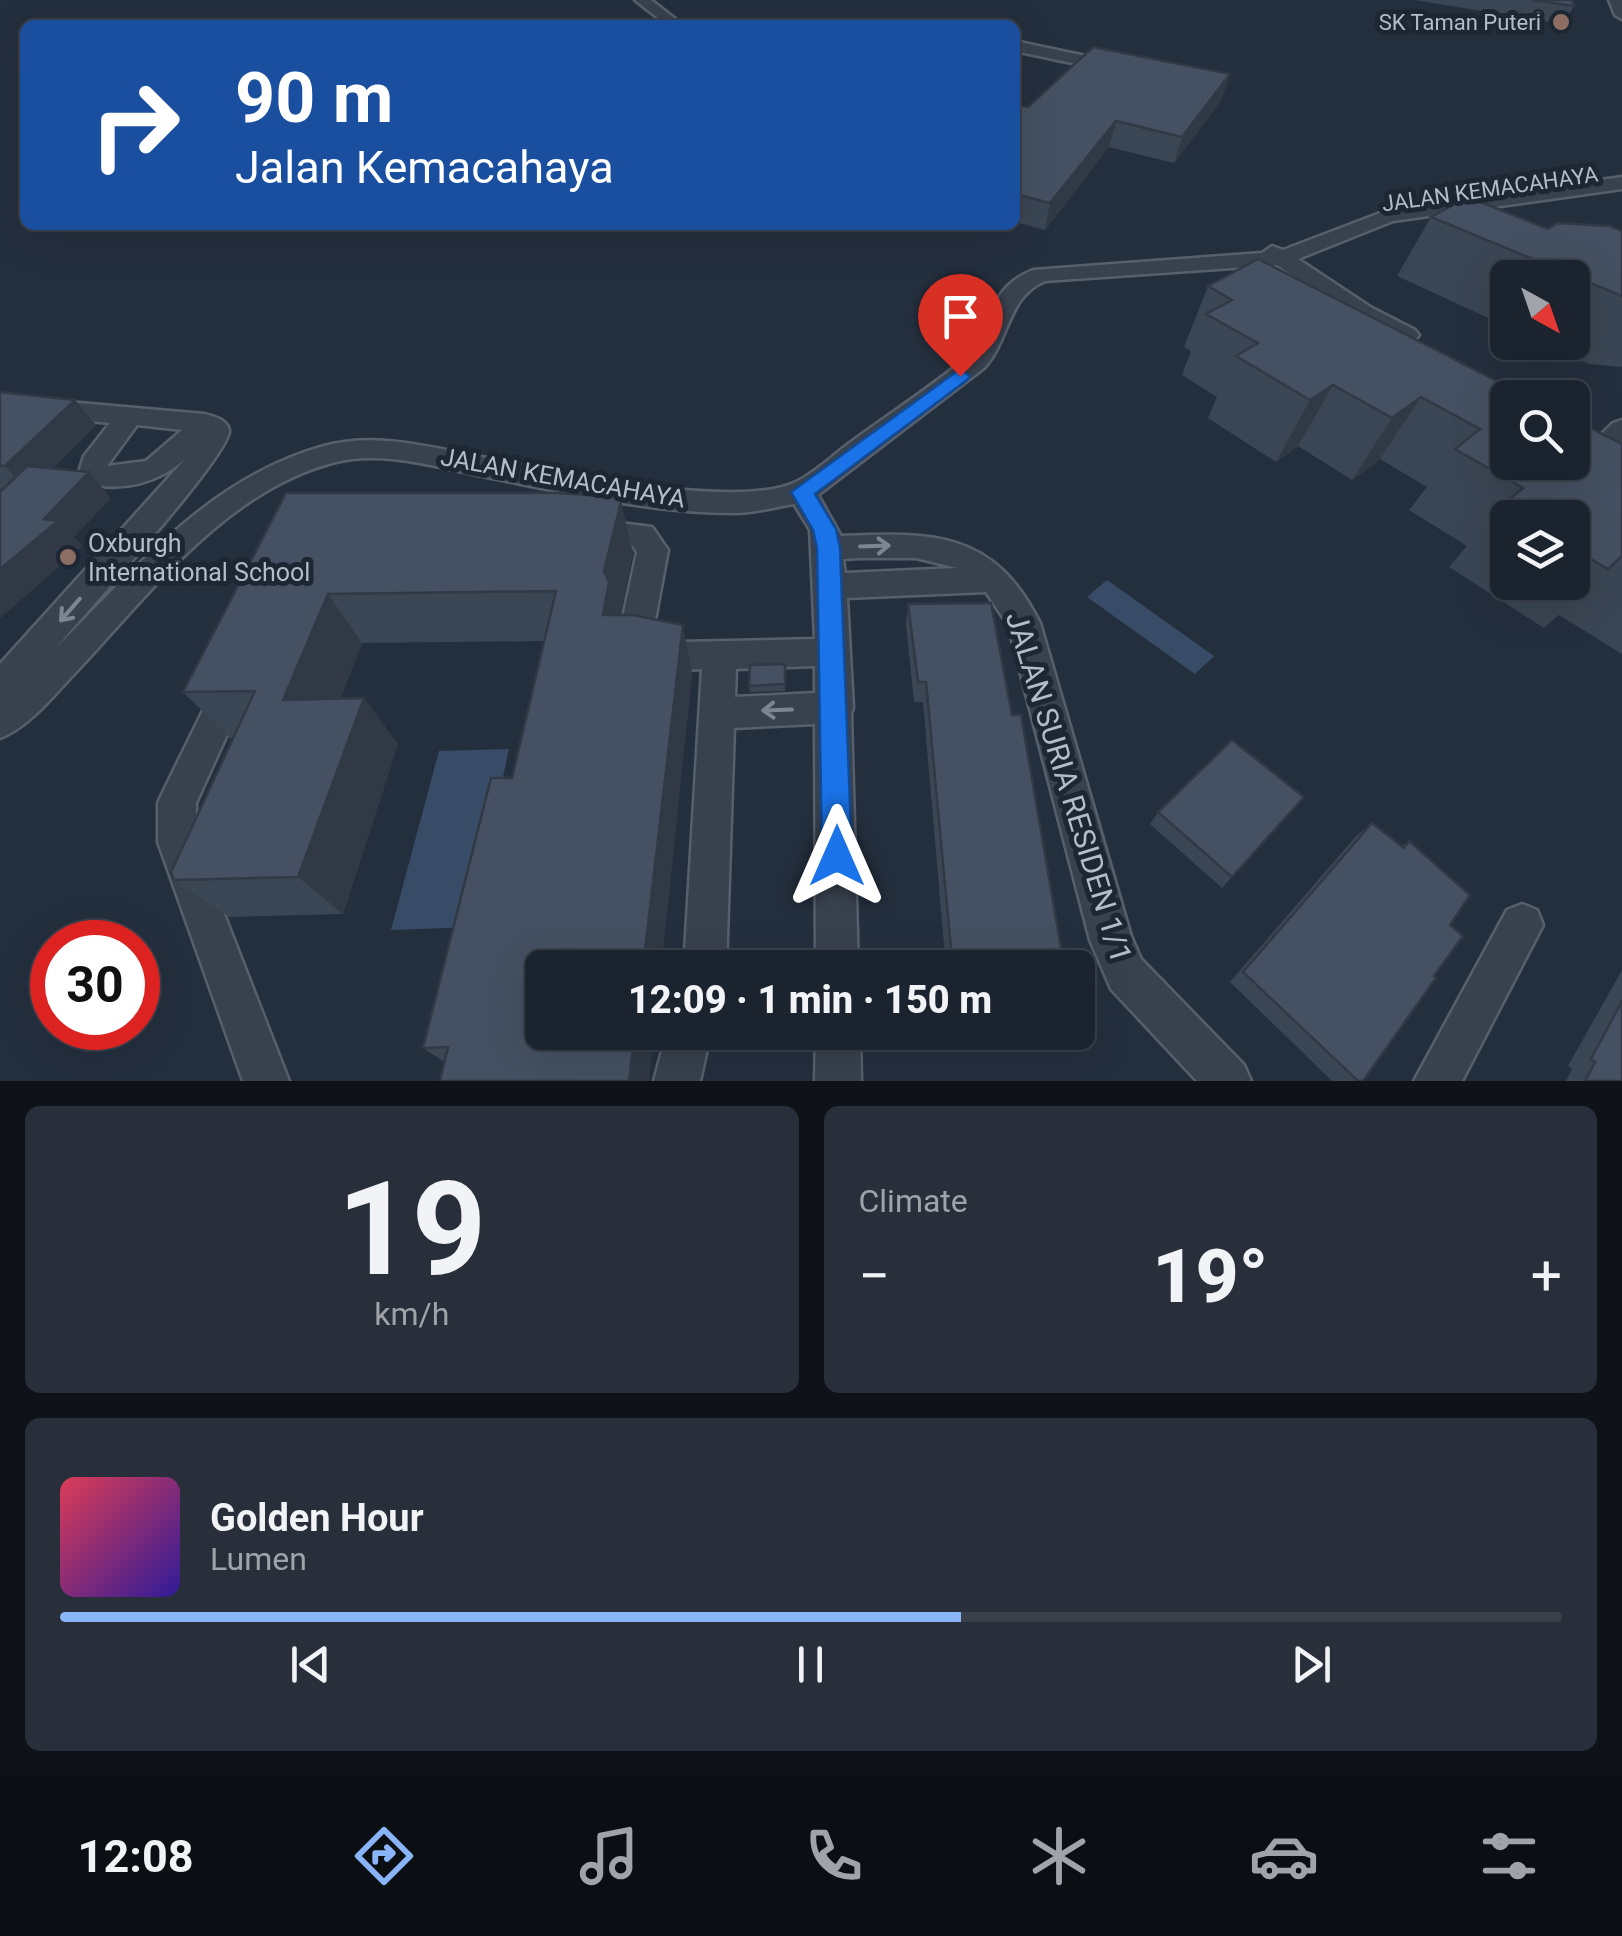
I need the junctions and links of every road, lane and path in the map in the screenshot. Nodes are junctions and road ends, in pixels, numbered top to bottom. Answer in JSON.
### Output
{"nodes":[{"id":1,"x":642,"y":0,"type":"edge"},
{"id":2,"x":1616,"y":0,"type":"edge"},
{"id":3,"x":1622,"y":15,"type":"edge"},
{"id":4,"x":669,"y":20,"type":"edge"},
{"id":5,"x":1020,"y":47,"type":"edge"},
{"id":6,"x":1134,"y":72,"type":"edge"},
{"id":7,"x":1622,"y":171,"type":"edge"},
{"id":8,"x":1622,"y":184,"type":"edge"},
{"id":9,"x":1266,"y":255,"type":"junction"},
{"id":10,"x":1428,"y":347,"type":"edge"},
{"id":11,"x":0,"y":404,"type":"edge"},
{"id":12,"x":130,"y":416,"type":"junction"},
{"id":13,"x":204,"y":423,"type":"junction"},
{"id":14,"x":158,"y":470,"type":"junction"},
{"id":15,"x":190,"y":473,"type":"junction"},
{"id":16,"x":802,"y":492,"type":"junction"},
{"id":17,"x":564,"y":528,"type":"edge"},
{"id":18,"x":828,"y":548,"type":"junction"},
{"id":19,"x":994,"y":580,"type":"junction"},
{"id":20,"x":832,"y":586,"type":"junction"},
{"id":21,"x":834,"y":652,"type":"junction"},
{"id":22,"x":720,"y":656,"type":"junction"},
{"id":23,"x":245,"y":658,"type":"edge"},
{"id":24,"x":0,"y":688,"type":"edge"},
{"id":25,"x":836,"y":708,"type":"junction"},
{"id":26,"x":718,"y":713,"type":"junction"},
{"id":27,"x":0,"y":722,"type":"edge"},
{"id":28,"x":1522,"y":924,"type":"dead end"},
{"id":29,"x":706,"y":950,"type":"edge"},
{"id":30,"x":838,"y":950,"type":"edge"},
{"id":31,"x":685,"y":1050,"type":"edge"},
{"id":32,"x":838,"y":1050,"type":"edge"},
{"id":33,"x":266,"y":1081,"type":"edge"},
{"id":34,"x":677,"y":1081,"type":"edge"},
{"id":35,"x":838,"y":1081,"type":"edge"},
{"id":36,"x":1228,"y":1081,"type":"edge"},
{"id":37,"x":1437,"y":1081,"type":"edge"}],
"edges":[{"from":1,"to":4,"type":"street"},
{"from":2,"to":3,"type":"street"},
{"from":5,"to":6,"type":"street"},
{"from":7,"to":9,"type":"street","name":"JALAN KEMACAHAYA"},
{"from":8,"to":9,"type":"street","name":"JALAN KEMACAHAYA"},
{"from":9,"to":10,"type":"street"},
{"from":9,"to":16,"type":"street","name":"JALAN KEMACAHAYA"},
{"from":11,"to":12,"type":"street"},
{"from":12,"to":13,"type":"street"},
{"from":12,"to":14,"type":"street"},
{"from":13,"to":14,"type":"street"},
{"from":13,"to":15,"type":"street"},
{"from":14,"to":15,"type":"street"},
{"from":15,"to":24,"type":"street","one_way":true},
{"from":16,"to":18,"type":"street"},
{"from":16,"to":27,"type":"street","name":"JALAN KEMACAHAYA"},
{"from":17,"to":22,"type":"street"},
{"from":18,"to":19,"type":"street","name":"JALAN SURIA RESIDEN 1/1","one_way":true},
{"from":18,"to":20,"type":"street"},
{"from":19,"to":20,"type":"street"},
{"from":19,"to":36,"type":"street","name":"JALAN SURIA RESIDEN 1/1"},
{"from":20,"to":21,"type":"street"},
{"from":21,"to":22,"type":"street"},
{"from":21,"to":25,"type":"street"},
{"from":22,"to":26,"type":"street"},
{"from":23,"to":33,"type":"street"},
{"from":25,"to":26,"type":"street","one_way":true},
{"from":25,"to":30,"type":"street"},
{"from":26,"to":29,"type":"street"},
{"from":28,"to":37,"type":"street"},
{"from":31,"to":34,"type":"street"},
{"from":32,"to":35,"type":"street"}]}
